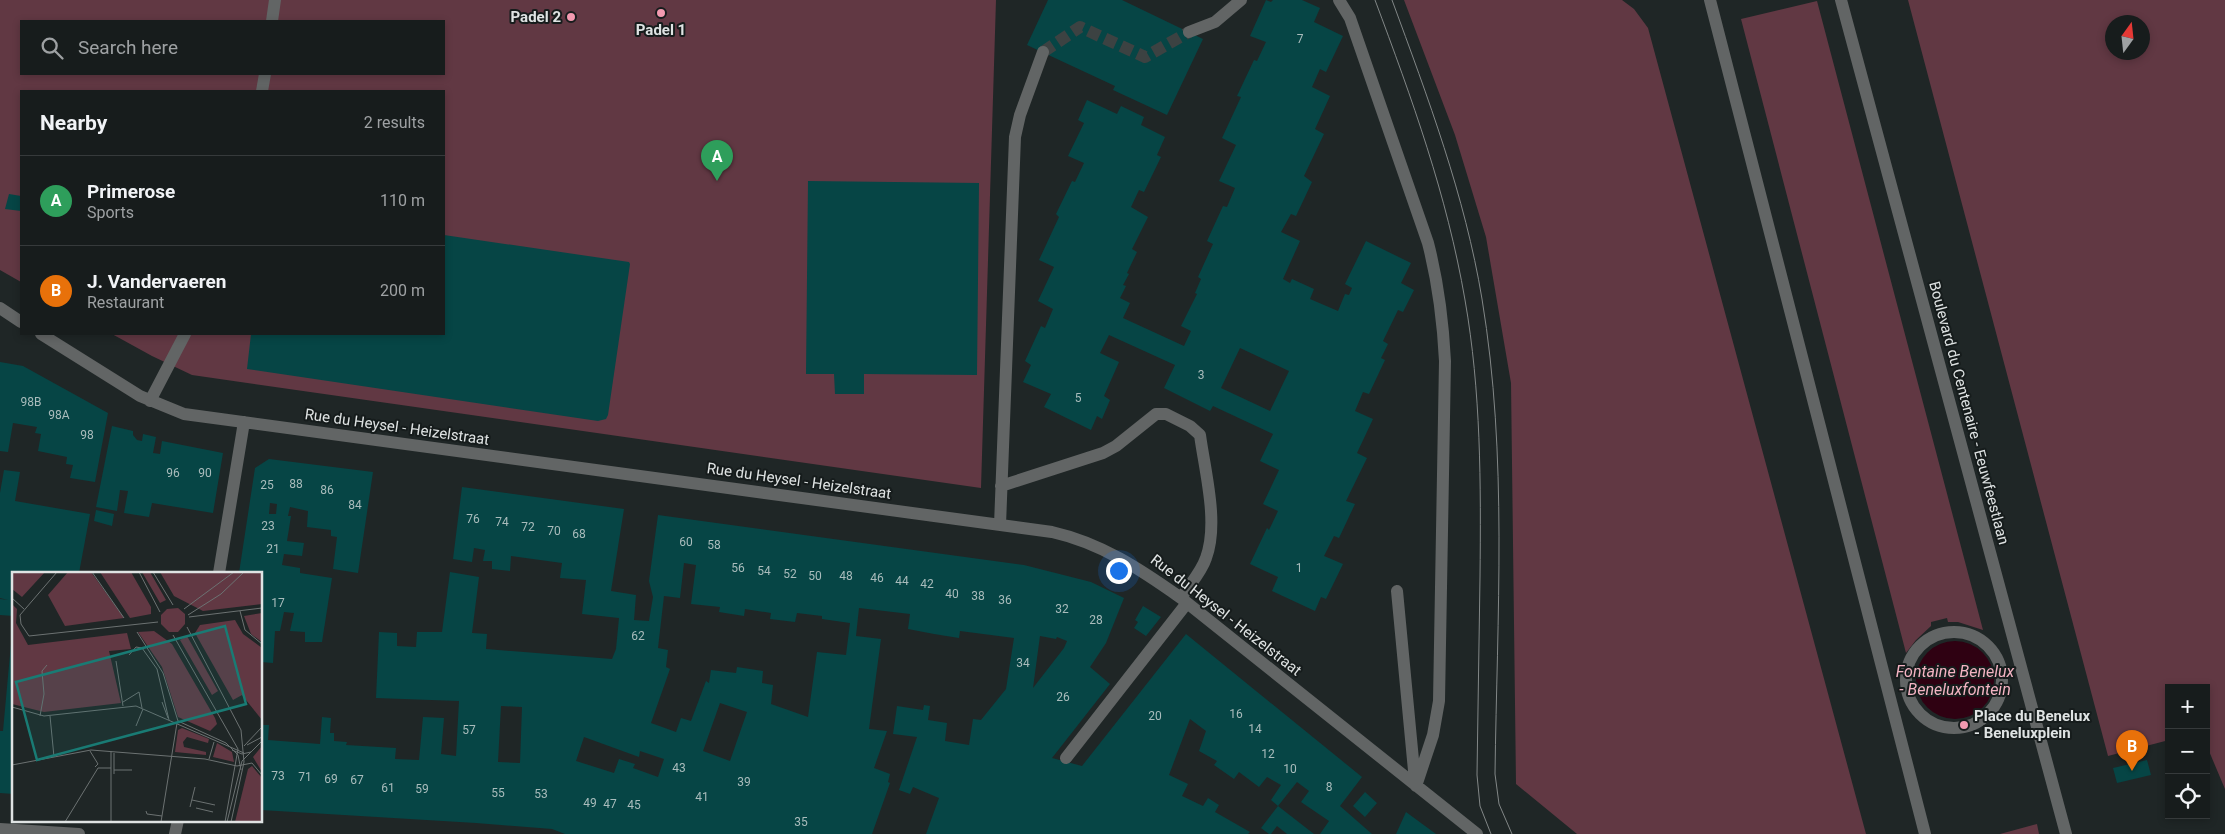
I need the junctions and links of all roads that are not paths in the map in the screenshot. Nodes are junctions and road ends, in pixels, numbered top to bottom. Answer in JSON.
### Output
{"nodes":[{"id":1,"x":276,"y":0,"type":"edge"},
{"id":2,"x":1241,"y":0,"type":"edge"},
{"id":3,"x":1339,"y":0,"type":"edge"},
{"id":4,"x":1710,"y":0,"type":"edge"},
{"id":5,"x":1841,"y":0,"type":"edge"},
{"id":6,"x":272,"y":20,"type":"edge"},
{"id":7,"x":1189,"y":32,"type":"tunnel mouth"},
{"id":8,"x":1042,"y":52,"type":"tunnel mouth"},
{"id":9,"x":265,"y":75,"type":"edge"},
{"id":10,"x":262,"y":90,"type":"edge"},
{"id":11,"x":0,"y":308,"type":"edge"},
{"id":12,"x":20,"y":321,"type":"edge"},
{"id":13,"x":42,"y":335,"type":"edge"},
{"id":14,"x":184,"y":335,"type":"edge"},
{"id":15,"x":150,"y":401,"type":"junction"},
{"id":16,"x":244,"y":422,"type":"junction"},
{"id":17,"x":1001,"y":486,"type":"junction"},
{"id":18,"x":1000,"y":525,"type":"junction"},
{"id":19,"x":219,"y":572,"type":"edge"},
{"id":20,"x":1397,"y":591,"type":"dead end"},
{"id":21,"x":1184,"y":600,"type":"junction"},
{"id":22,"x":2005,"y":666,"type":"joint"},
{"id":23,"x":1066,"y":758,"type":"dead end"},
{"id":24,"x":1416,"y":786,"type":"junction"},
{"id":25,"x":0,"y":829,"type":"edge"},
{"id":26,"x":79,"y":834,"type":"edge"},
{"id":27,"x":1477,"y":834,"type":"edge"},
{"id":28,"x":1925,"y":834,"type":"edge"},
{"id":29,"x":2066,"y":834,"type":"edge"}],
"edges":[{"from":1,"to":6,"type":"street"},
{"from":2,"to":7,"type":"street"},
{"from":3,"to":24,"type":"street"},
{"from":4,"to":28,"type":"street"},
{"from":5,"to":29,"type":"street","name":"Boulevard du Centenaire - Eeuwfeestlaan"},
{"from":8,"to":17,"type":"street"},
{"from":9,"to":10,"type":"street"},
{"from":11,"to":12,"type":"street"},
{"from":13,"to":15,"type":"street","name":"Rue du Heysel - Heizelstraat"},
{"from":14,"to":15,"type":"street"},
{"from":15,"to":16,"type":"street","name":"Rue du Heysel - Heizelstraat"},
{"from":16,"to":18,"type":"street","name":"Rue du Heysel - Heizelstraat"},
{"from":16,"to":19,"type":"street"},
{"from":17,"to":18,"type":"street"},
{"from":17,"to":21,"type":"street"},
{"from":18,"to":21,"type":"street","name":"Rue du Heysel - Heizelstraat"},
{"from":20,"to":24,"type":"street"},
{"from":21,"to":23,"type":"street"},
{"from":21,"to":24,"type":"street","name":"Rue du Heysel - Heizelstraat"},
{"from":22,"to":22,"type":"street"},
{"from":24,"to":27,"type":"street","name":"Rue du Heysel - Heizelstraat"},
{"from":25,"to":26,"type":"street"}]}
